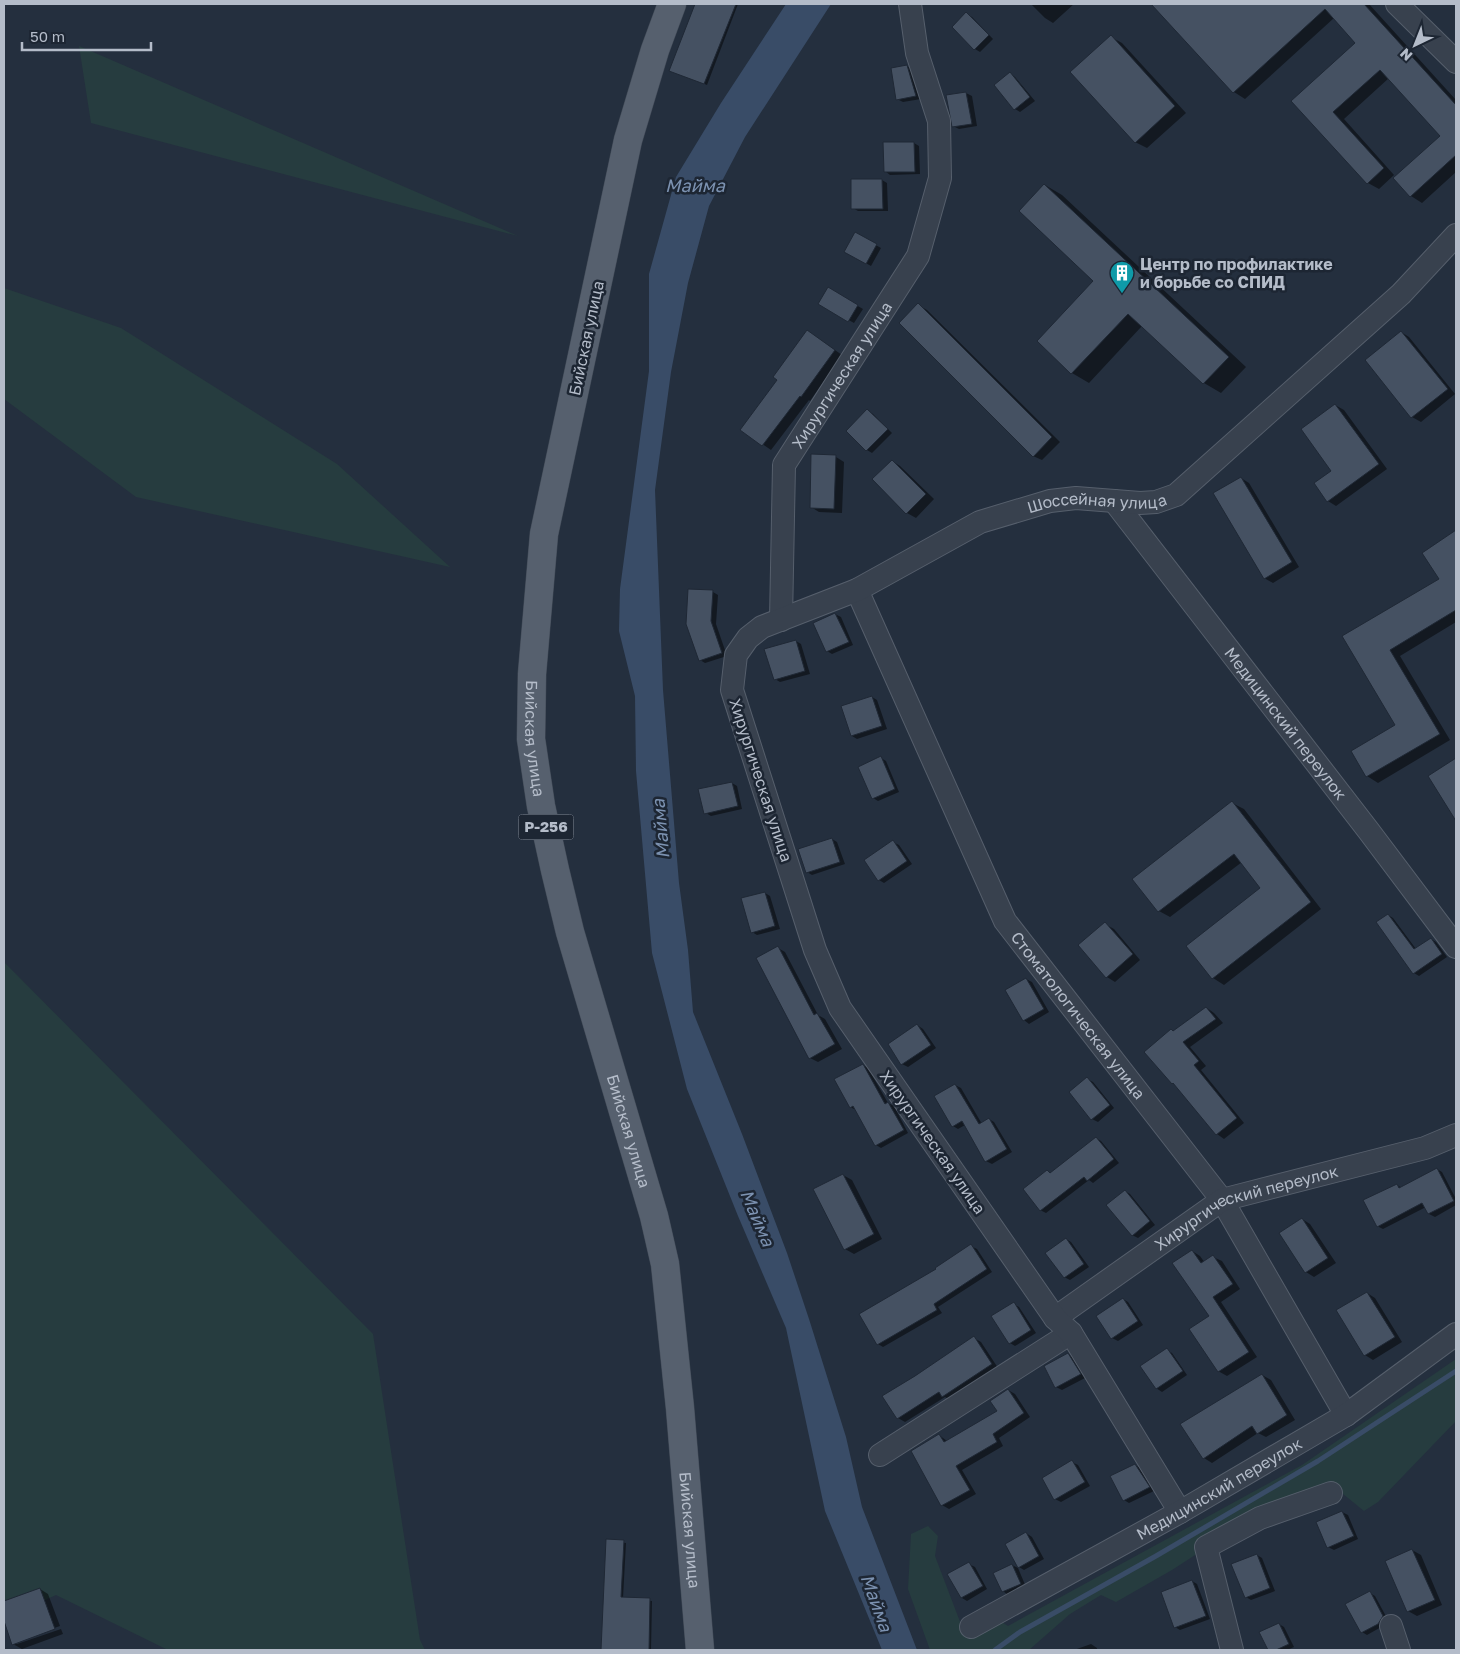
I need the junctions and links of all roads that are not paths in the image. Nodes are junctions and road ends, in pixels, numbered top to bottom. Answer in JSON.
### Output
{"nodes":[{"id":1,"x":672,"y":4,"type":"edge"},
{"id":2,"x":910,"y":4,"type":"edge"},
{"id":3,"x":1397,"y":4,"type":"edge"},
{"id":4,"x":1456,"y":62,"type":"edge"},
{"id":5,"x":1456,"y":236,"type":"edge"},
{"id":6,"x":1114,"y":501,"type":"junction"},
{"id":7,"x":857,"y":590,"type":"junction"},
{"id":8,"x":781,"y":620,"type":"junction"},
{"id":9,"x":1456,"y":947,"type":"edge"},
{"id":10,"x":1456,"y":1135,"type":"edge"},
{"id":11,"x":1222,"y":1200,"type":"junction"},
{"id":12,"x":1063,"y":1325,"type":"junction"},
{"id":13,"x":1456,"y":1334,"type":"edge"},
{"id":14,"x":1346,"y":1415,"type":"junction"},
{"id":15,"x":880,"y":1455,"type":"dead end"},
{"id":16,"x":1331,"y":1493,"type":"dead end"},
{"id":17,"x":1180,"y":1512,"type":"junction"},
{"id":18,"x":1391,"y":1626,"type":"dead end"},
{"id":19,"x":971,"y":1627,"type":"dead end"},
{"id":20,"x":700,"y":1650,"type":"edge"},
{"id":21,"x":1232,"y":1650,"type":"edge"},
{"id":22,"x":1399,"y":1650,"type":"edge"}],
"edges":[{"from":1,"to":20,"type":"main road","name":"Бийская улица","number":"Р-256"},
{"from":2,"to":8,"type":"street","name":"Хирургическая улица"},
{"from":3,"to":4,"type":"street"},
{"from":5,"to":6,"type":"street","name":"Шоссейная улица"},
{"from":6,"to":7,"type":"street","name":"Шоссейная улица"},
{"from":6,"to":9,"type":"street","name":"Медицинский переулок"},
{"from":7,"to":8,"type":"street","name":"Шоссейная улица"},
{"from":7,"to":11,"type":"street","name":"Стоматологическая улица"},
{"from":8,"to":12,"type":"street","name":"Хирургическая улица"},
{"from":10,"to":11,"type":"street","name":"Хирургический переулок"},
{"from":11,"to":12,"type":"street","name":"Хирургический переулок"},
{"from":11,"to":14,"type":"street","name":"Стоматологическая улица"},
{"from":12,"to":15,"type":"street","name":"Хирургический переулок"},
{"from":12,"to":17,"type":"street","name":"Хирургическая улица"},
{"from":13,"to":14,"type":"street","name":"Медицинский переулок"},
{"from":14,"to":17,"type":"street","name":"Медицинский переулок"},
{"from":16,"to":21,"type":"street"},
{"from":17,"to":19,"type":"street","name":"Медицинский переулок"},
{"from":18,"to":22,"type":"street"}]}
